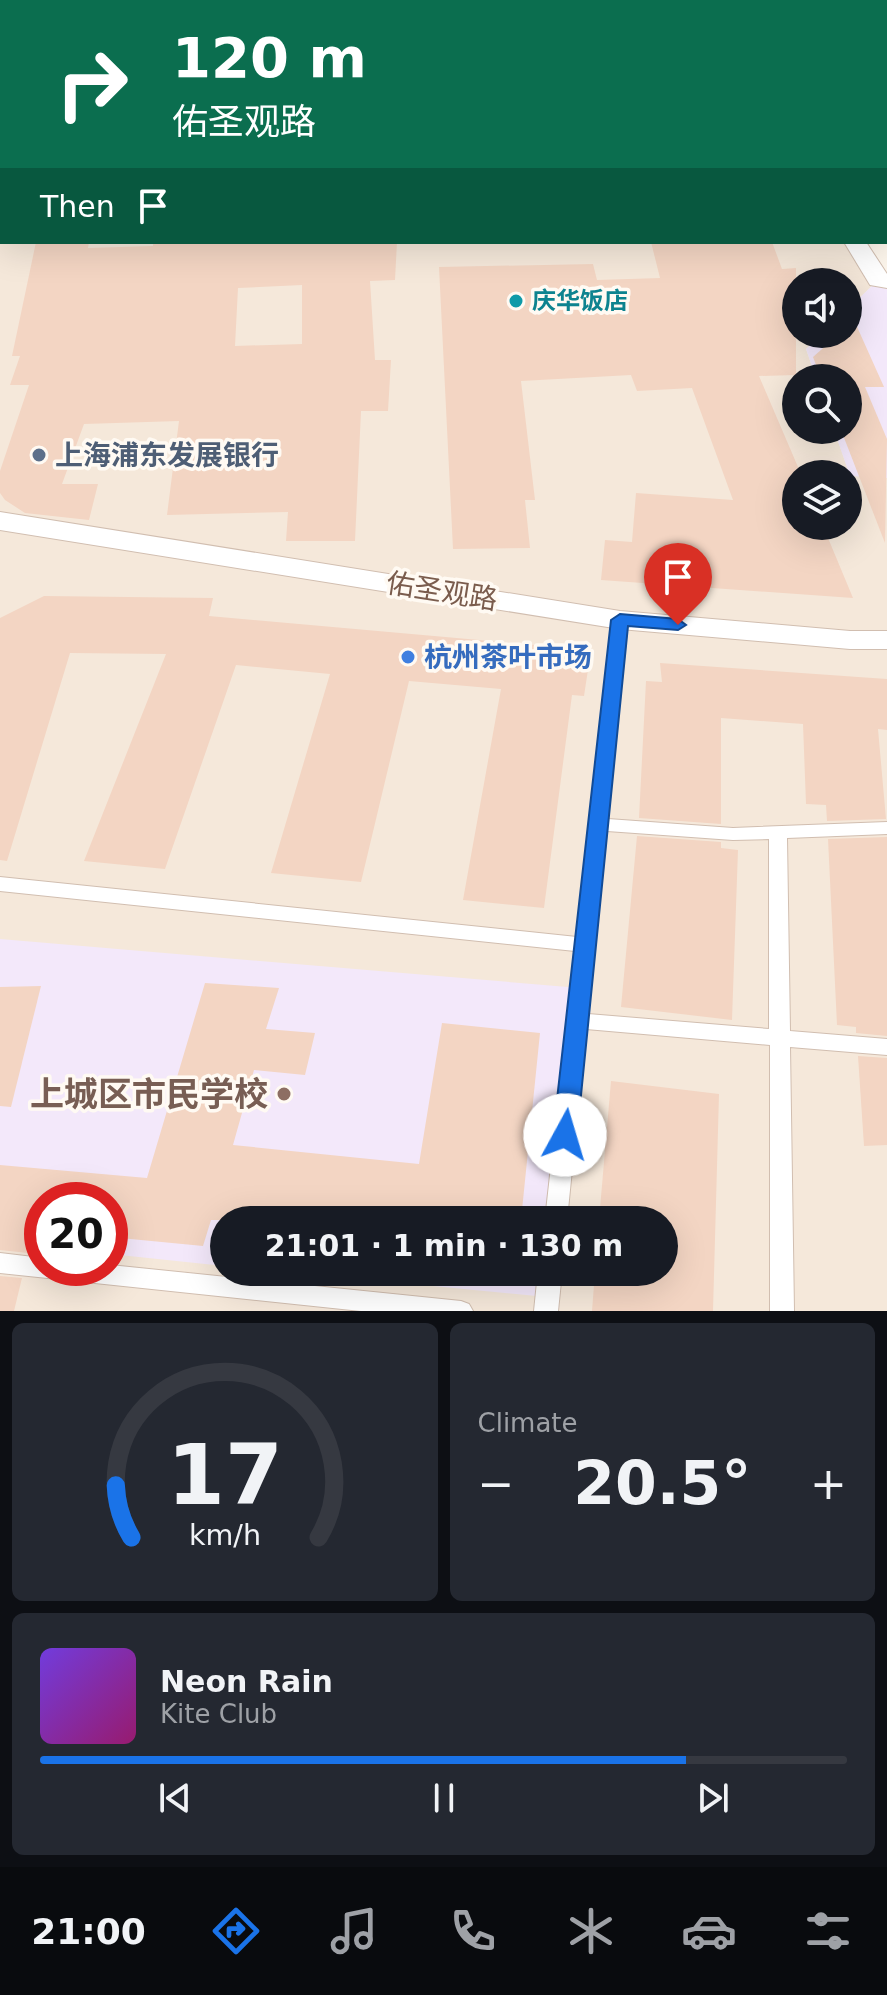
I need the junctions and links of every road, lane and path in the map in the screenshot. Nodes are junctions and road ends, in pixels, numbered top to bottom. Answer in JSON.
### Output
{"nodes":[{"id":1,"x":856,"y":244,"type":"edge"},
{"id":2,"x":887,"y":281,"type":"edge"},
{"id":3,"x":0,"y":521,"type":"edge"},
{"id":4,"x":620,"y":620,"type":"junction"},
{"id":5,"x":887,"y":640,"type":"edge"},
{"id":6,"x":598,"y":824,"type":"junction"},
{"id":7,"x":887,"y":828,"type":"edge"},
{"id":8,"x":778,"y":832,"type":"junction"},
{"id":9,"x":0,"y":884,"type":"edge"},
{"id":10,"x":585,"y":945,"type":"junction"},
{"id":11,"x":577,"y":1021,"type":"junction"},
{"id":12,"x":780,"y":1038,"type":"junction"},
{"id":13,"x":887,"y":1047,"type":"edge"},
{"id":14,"x":557,"y":1206,"type":"edge"},
{"id":15,"x":0,"y":1263,"type":"edge"},
{"id":16,"x":24,"y":1266,"type":"edge"},
{"id":17,"x":128,"y":1277,"type":"edge"},
{"id":18,"x":549,"y":1286,"type":"edge"},
{"id":19,"x":461,"y":1311,"type":"edge"},
{"id":20,"x":546,"y":1311,"type":"edge"},
{"id":21,"x":782,"y":1311,"type":"edge"}],
"edges":[{"from":1,"to":2,"type":"street"},
{"from":3,"to":4,"type":"street","name":"佑圣观路"},
{"from":4,"to":5,"type":"street","name":"佑圣观路"},
{"from":4,"to":6,"type":"lane"},
{"from":6,"to":8,"type":"lane"},
{"from":6,"to":10,"type":"lane"},
{"from":7,"to":8,"type":"lane"},
{"from":8,"to":12,"type":"lane"},
{"from":9,"to":10,"type":"lane"},
{"from":10,"to":11,"type":"lane"},
{"from":11,"to":12,"type":"lane"},
{"from":11,"to":14,"type":"lane"},
{"from":12,"to":13,"type":"lane"},
{"from":12,"to":21,"type":"lane"},
{"from":15,"to":16,"type":"lane"},
{"from":17,"to":19,"type":"lane"},
{"from":18,"to":20,"type":"lane"}]}
